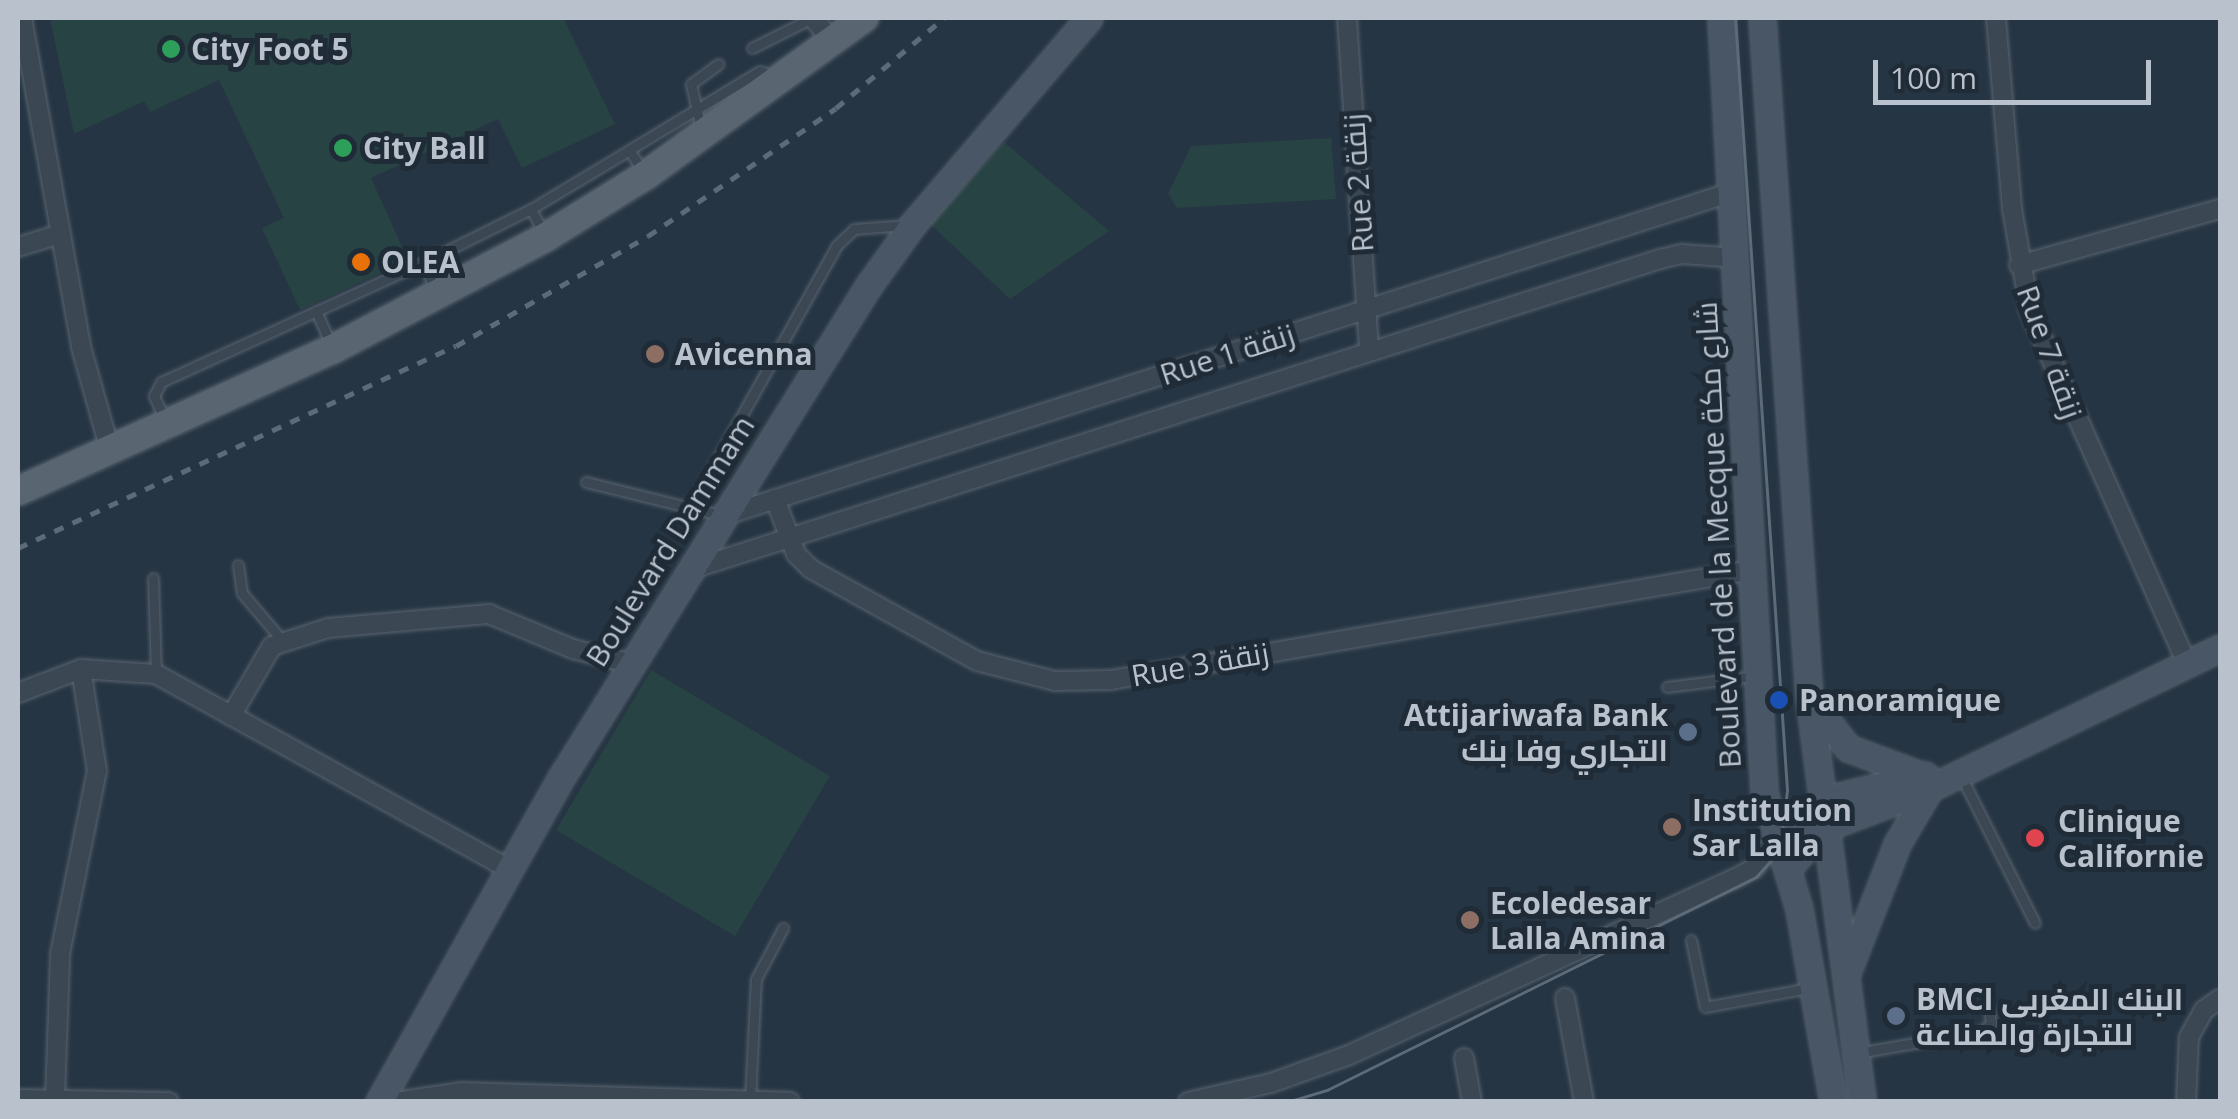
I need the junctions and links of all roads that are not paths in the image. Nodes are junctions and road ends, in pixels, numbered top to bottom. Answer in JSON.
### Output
{"nodes":[{"id":1,"x":22,"y":18,"type":"edge"},
{"id":2,"x":812,"y":18,"type":"edge"},
{"id":3,"x":864,"y":18,"type":"edge"},
{"id":4,"x":1089,"y":18,"type":"edge"},
{"id":5,"x":1347,"y":18,"type":"edge"},
{"id":6,"x":1721,"y":18,"type":"edge"},
{"id":7,"x":1762,"y":18,"type":"edge"},
{"id":8,"x":1996,"y":18,"type":"edge"},
{"id":9,"x":834,"y":43,"type":"junction"},
{"id":10,"x":752,"y":48,"type":"dead end"},
{"id":11,"x":718,"y":64,"type":"dead end"},
{"id":12,"x":698,"y":123,"type":"junction"},
{"id":13,"x":630,"y":150,"type":"junction"},
{"id":14,"x":646,"y":175,"type":"junction"},
{"id":15,"x":1732,"y":192,"type":"junction"},
{"id":16,"x":530,"y":209,"type":"junction"},
{"id":17,"x":2220,"y":210,"type":"edge"},
{"id":18,"x":913,"y":224,"type":"junction"},
{"id":19,"x":60,"y":234,"type":"junction"},
{"id":20,"x":546,"y":237,"type":"junction"},
{"id":21,"x":18,"y":247,"type":"edge"},
{"id":22,"x":1738,"y":258,"type":"junction"},
{"id":23,"x":422,"y":262,"type":"junction"},
{"id":24,"x":2019,"y":265,"type":"junction"},
{"id":25,"x":439,"y":296,"type":"junction"},
{"id":26,"x":1366,"y":310,"type":"junction"},
{"id":27,"x":316,"y":312,"type":"junction"},
{"id":28,"x":333,"y":349,"type":"junction"},
{"id":29,"x":1369,"y":349,"type":"junction"},
{"id":30,"x":167,"y":425,"type":"junction"},
{"id":31,"x":110,"y":450,"type":"junction"},
{"id":32,"x":586,"y":482,"type":"dead end"},
{"id":33,"x":18,"y":491,"type":"edge"},
{"id":34,"x":775,"y":499,"type":"junction"},
{"id":35,"x":690,"y":508,"type":"junction"},
{"id":36,"x":722,"y":516,"type":"junction"},
{"id":37,"x":788,"y":538,"type":"junction"},
{"id":38,"x":238,"y":565,"type":"dead end"},
{"id":39,"x":689,"y":570,"type":"junction"},
{"id":40,"x":1752,"y":570,"type":"junction"},
{"id":41,"x":153,"y":578,"type":"dead end"},
{"id":42,"x":281,"y":639,"type":"junction"},
{"id":43,"x":2220,"y":648,"type":"edge"},
{"id":44,"x":632,"y":664,"type":"junction"},
{"id":45,"x":2187,"y":664,"type":"junction"},
{"id":46,"x":81,"y":669,"type":"junction"},
{"id":47,"x":156,"y":674,"type":"junction"},
{"id":48,"x":1757,"y":676,"type":"junction"},
{"id":49,"x":1668,"y":687,"type":"dead end"},
{"id":50,"x":18,"y":692,"type":"edge"},
{"id":51,"x":1809,"y":698,"type":"junction"},
{"id":52,"x":231,"y":716,"type":"junction"},
{"id":53,"x":1959,"y":771,"type":"junction"},
{"id":54,"x":1926,"y":781,"type":"junction"},
{"id":55,"x":1822,"y":816,"type":"junction"},
{"id":56,"x":1776,"y":837,"type":"junction"},
{"id":57,"x":508,"y":868,"type":"junction"},
{"id":58,"x":1788,"y":868,"type":"junction"},
{"id":59,"x":2035,"y":923,"type":"dead end"},
{"id":60,"x":783,"y":928,"type":"dead end"},
{"id":61,"x":1691,"y":940,"type":"dead end"},
{"id":62,"x":1843,"y":984,"type":"junction"},
{"id":63,"x":1813,"y":988,"type":"junction"},
{"id":64,"x":1565,"y":998,"type":"dead end"},
{"id":65,"x":2220,"y":1000,"type":"edge"},
{"id":66,"x":1989,"y":1009,"type":"dead end"},
{"id":67,"x":1854,"y":1054,"type":"junction"},
{"id":68,"x":1464,"y":1058,"type":"dead end"},
{"id":69,"x":389,"y":1097,"type":"edge"},
{"id":70,"x":627,"y":1098,"type":"edge"},
{"id":71,"x":18,"y":1100,"type":"edge"},
{"id":72,"x":55,"y":1100,"type":"edge"},
{"id":73,"x":750,"y":1100,"type":"edge"},
{"id":74,"x":169,"y":1102,"type":"edge"},
{"id":75,"x":790,"y":1102,"type":"edge"},
{"id":76,"x":1188,"y":1102,"type":"edge"},
{"id":77,"x":1472,"y":1102,"type":"edge"},
{"id":78,"x":1584,"y":1102,"type":"edge"},
{"id":79,"x":1833,"y":1102,"type":"edge"},
{"id":80,"x":1862,"y":1102,"type":"edge"},
{"id":81,"x":2186,"y":1102,"type":"edge"}],
"edges":[{"from":1,"to":19,"type":"street"},
{"from":2,"to":9,"type":"street"},
{"from":2,"to":10,"type":"lane"},
{"from":3,"to":9,"type":"main road"},
{"from":4,"to":18,"type":"main road","name":"Boulevard Dammam"},
{"from":5,"to":26,"type":"street","name":"Rue 2 زنقة"},
{"from":6,"to":15,"type":"main road","name":"Boulevard de la Mecque شارع مكة"},
{"from":7,"to":51,"type":"main road"},
{"from":8,"to":24,"type":"street","name":"Rue 7 زنقة"},
{"from":9,"to":12,"type":"main road"},
{"from":11,"to":12,"type":"lane"},
{"from":12,"to":13,"type":"lane"},
{"from":12,"to":14,"type":"main road"},
{"from":13,"to":14,"type":"lane"},
{"from":13,"to":16,"type":"lane"},
{"from":14,"to":20,"type":"main road"},
{"from":15,"to":22,"type":"main road","name":"Boulevard de la Mecque شارع مكة"},
{"from":15,"to":26,"type":"street","name":"Rue 1 زنقة"},
{"from":16,"to":20,"type":"lane"},
{"from":16,"to":23,"type":"lane"},
{"from":17,"to":24,"type":"street"},
{"from":18,"to":35,"type":"lane"},
{"from":18,"to":36,"type":"main road","name":"Boulevard Dammam"},
{"from":19,"to":21,"type":"street"},
{"from":19,"to":31,"type":"street"},
{"from":20,"to":25,"type":"main road"},
{"from":22,"to":29,"type":"street","name":"Rue 1 زنقة"},
{"from":22,"to":40,"type":"main road","name":"Boulevard de la Mecque شارع مكة"},
{"from":23,"to":25,"type":"lane"},
{"from":23,"to":27,"type":"lane"},
{"from":24,"to":45,"type":"street","name":"Rue 7 زنقة"},
{"from":25,"to":28,"type":"main road"},
{"from":26,"to":29,"type":"street","name":"Rue 2 زنقة"},
{"from":26,"to":34,"type":"street","name":"Rue 1 زنقة"},
{"from":27,"to":28,"type":"lane"},
{"from":27,"to":30,"type":"lane"},
{"from":28,"to":30,"type":"main road"},
{"from":29,"to":37,"type":"street","name":"Rue 1 زنقة"},
{"from":30,"to":31,"type":"main road"},
{"from":31,"to":33,"type":"main road"},
{"from":32,"to":35,"type":"lane"},
{"from":34,"to":36,"type":"street","name":"Rue 1 زنقة"},
{"from":34,"to":37,"type":"street"},
{"from":35,"to":36,"type":"lane"},
{"from":36,"to":39,"type":"main road","name":"Boulevard Dammam"},
{"from":37,"to":39,"type":"street"},
{"from":37,"to":40,"type":"street","name":"Rue 3 زنقة"},
{"from":38,"to":42,"type":"lane"},
{"from":39,"to":44,"type":"main road","name":"Boulevard Dammam"},
{"from":40,"to":48,"type":"main road","name":"Boulevard de la Mecque شارع مكة"},
{"from":41,"to":47,"type":"lane"},
{"from":42,"to":44,"type":"street"},
{"from":42,"to":52,"type":"street"},
{"from":43,"to":45,"type":"main road"},
{"from":44,"to":57,"type":"main road","name":"Boulevard Dammam"},
{"from":45,"to":53,"type":"main road"},
{"from":46,"to":47,"type":"street"},
{"from":46,"to":50,"type":"street"},
{"from":46,"to":72,"type":"street"},
{"from":47,"to":52,"type":"street"},
{"from":48,"to":49,"type":"lane"},
{"from":48,"to":56,"type":"main road","name":"Boulevard de la Mecque شارع مكة"},
{"from":51,"to":54,"type":"main road"},
{"from":51,"to":55,"type":"main road"},
{"from":52,"to":57,"type":"street"},
{"from":53,"to":54,"type":"main road"},
{"from":53,"to":59,"type":"lane"},
{"from":54,"to":55,"type":"main road"},
{"from":54,"to":62,"type":"main road"},
{"from":55,"to":56,"type":"main road"},
{"from":55,"to":58,"type":"main road"},
{"from":55,"to":62,"type":"main road"},
{"from":56,"to":58,"type":"main road","name":"Boulevard de la Mecque شارع مكة"},
{"from":56,"to":76,"type":"street"},
{"from":57,"to":69,"type":"main road","name":"Boulevard Dammam"},
{"from":58,"to":63,"type":"main road","name":"Boulevard de la Mecque شارع مكة"},
{"from":60,"to":73,"type":"lane"},
{"from":61,"to":63,"type":"lane"},
{"from":62,"to":67,"type":"main road"},
{"from":63,"to":79,"type":"main road","name":"Boulevard de la Mecque شارع مكة"},
{"from":64,"to":78,"type":"street"},
{"from":65,"to":81,"type":"street"},
{"from":66,"to":67,"type":"lane"},
{"from":67,"to":80,"type":"main road"},
{"from":68,"to":77,"type":"street"},
{"from":69,"to":70,"type":"street"},
{"from":70,"to":73,"type":"street"},
{"from":71,"to":72,"type":"street"},
{"from":72,"to":74,"type":"street"},
{"from":73,"to":75,"type":"street"}]}
